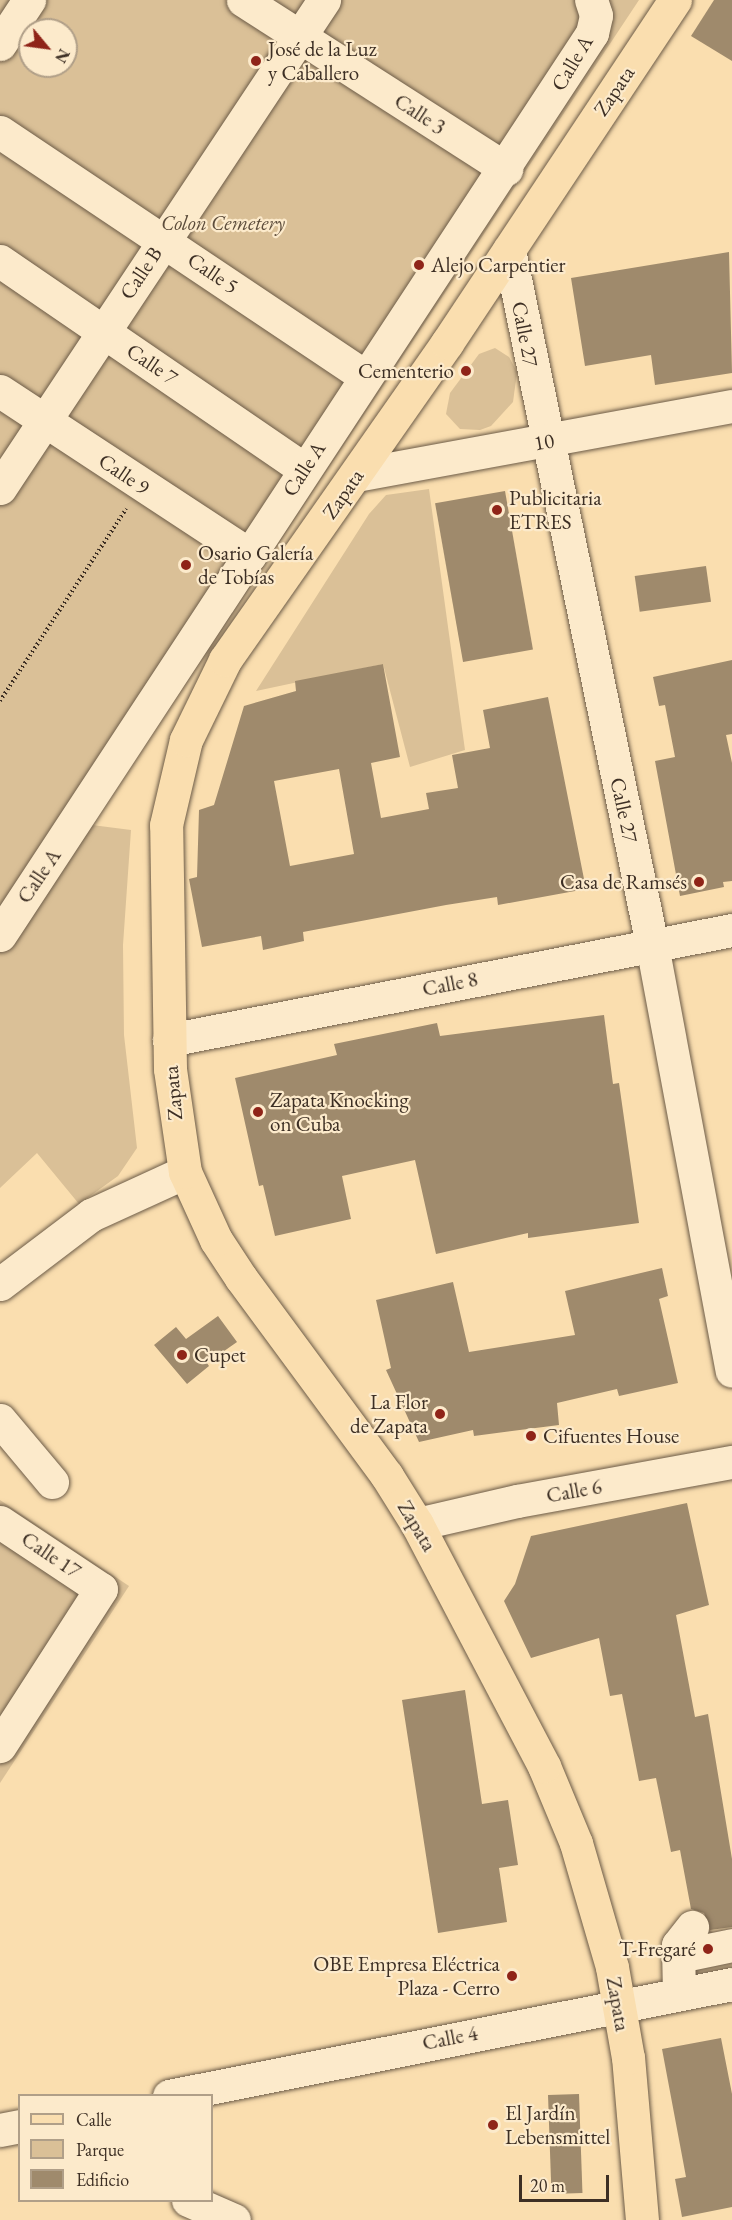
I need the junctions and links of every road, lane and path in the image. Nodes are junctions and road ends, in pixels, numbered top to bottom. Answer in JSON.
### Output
{"nodes":[{"id":1,"x":29,"y":0,"type":"edge"},
{"id":2,"x":243,"y":0,"type":"edge"},
{"id":3,"x":324,"y":0,"type":"edge"},
{"id":4,"x":591,"y":0,"type":"edge"},
{"id":5,"x":675,"y":0,"type":"edge"},
{"id":6,"x":300,"y":38,"type":"junction"},
{"id":7,"x":0,"y":44,"type":"edge"},
{"id":8,"x":0,"y":132,"type":"edge"},
{"id":9,"x":506,"y":169,"type":"junction"},
{"id":10,"x":164,"y":240,"type":"junction"},
{"id":11,"x":509,"y":250,"type":"junction"},
{"id":12,"x":0,"y":261,"type":"edge"},
{"id":13,"x":103,"y":331,"type":"junction"},
{"id":14,"x":366,"y":376,"type":"junction"},
{"id":15,"x":0,"y":391,"type":"edge"},
{"id":16,"x":732,"y":406,"type":"edge"},
{"id":17,"x":44,"y":420,"type":"junction"},
{"id":18,"x":547,"y":441,"type":"junction"},
{"id":19,"x":304,"y":469,"type":"junction"},
{"id":20,"x":356,"y":475,"type":"junction"},
{"id":21,"x":141,"y":486,"type":"junction"},
{"id":22,"x":0,"y":488,"type":"edge"},
{"id":23,"x":250,"y":555,"type":"junction"},
{"id":24,"x":0,"y":701,"type":"edge"},
{"id":25,"x":732,"y":930,"type":"edge"},
{"id":26,"x":0,"y":935,"type":"edge"},
{"id":27,"x":652,"y":945,"type":"junction"},
{"id":28,"x":169,"y":1040,"type":"junction"},
{"id":29,"x":185,"y":1172,"type":"junction"},
{"id":30,"x":0,"y":1284,"type":"edge"},
{"id":31,"x":732,"y":1371,"type":"edge"},
{"id":32,"x":0,"y":1420,"type":"edge"},
{"id":33,"x":732,"y":1462,"type":"edge"},
{"id":34,"x":52,"y":1482,"type":"dead end"},
{"id":35,"x":0,"y":1521,"type":"edge"},
{"id":36,"x":417,"y":1524,"type":"junction"},
{"id":37,"x":0,"y":1746,"type":"edge"},
{"id":38,"x":692,"y":1927,"type":"dead end"},
{"id":39,"x":732,"y":1945,"type":"edge"},
{"id":40,"x":679,"y":1956,"type":"junction"},
{"id":41,"x":732,"y":1984,"type":"edge"},
{"id":42,"x":679,"y":1994,"type":"junction"},
{"id":43,"x":620,"y":2004,"type":"junction"},
{"id":44,"x":179,"y":2094,"type":"edge"},
{"id":45,"x":193,"y":2202,"type":"edge"},
{"id":46,"x":234,"y":2220,"type":"edge"},
{"id":47,"x":642,"y":2220,"type":"edge"}],
"edges":[{"from":1,"to":7,"type":"street"},
{"from":2,"to":6,"type":"street","name":"Calle 3"},
{"from":3,"to":6,"type":"street","name":"Calle B"},
{"from":4,"to":9,"type":"street","name":"Calle A"},
{"from":5,"to":11,"type":"main road","name":"Zapata"},
{"from":6,"to":9,"type":"street","name":"Calle 3"},
{"from":6,"to":10,"type":"street","name":"Calle B"},
{"from":8,"to":10,"type":"street","name":"Calle 5"},
{"from":9,"to":14,"type":"street","name":"Calle A"},
{"from":10,"to":13,"type":"street","name":"Calle B"},
{"from":10,"to":14,"type":"street","name":"Calle 5"},
{"from":11,"to":18,"type":"street","name":"Calle 27"},
{"from":11,"to":20,"type":"main road","name":"Zapata"},
{"from":12,"to":13,"type":"street","name":"Calle 7"},
{"from":13,"to":17,"type":"street","name":"Calle B"},
{"from":13,"to":19,"type":"street","name":"Calle 7"},
{"from":14,"to":19,"type":"street","name":"Calle A"},
{"from":15,"to":17,"type":"street","name":"Calle 9"},
{"from":16,"to":18,"type":"street","name":"10"},
{"from":17,"to":21,"type":"street","name":"Calle 9"},
{"from":17,"to":22,"type":"street","name":"Calle B"},
{"from":18,"to":20,"type":"street","name":"10"},
{"from":18,"to":27,"type":"street","name":"Calle 27"},
{"from":19,"to":23,"type":"street","name":"Calle A"},
{"from":20,"to":28,"type":"main road","name":"Zapata"},
{"from":21,"to":23,"type":"street","name":"Calle 9"},
{"from":21,"to":24,"type":"path"},
{"from":23,"to":26,"type":"street","name":"Calle A"},
{"from":25,"to":27,"type":"street","name":"Calle 8"},
{"from":27,"to":28,"type":"street","name":"Calle 8"},
{"from":27,"to":31,"type":"street","name":"Calle 27"},
{"from":28,"to":29,"type":"main road","name":"Zapata"},
{"from":29,"to":30,"type":"street"},
{"from":29,"to":36,"type":"main road","name":"Zapata"},
{"from":32,"to":34,"type":"street"},
{"from":33,"to":36,"type":"street","name":"Calle 6"},
{"from":35,"to":37,"type":"street","name":"Calle 17"},
{"from":36,"to":43,"type":"main road","name":"Zapata"},
{"from":38,"to":40,"type":"street"},
{"from":39,"to":40,"type":"street"},
{"from":40,"to":42,"type":"street"},
{"from":41,"to":42,"type":"street","name":"Calle 4"},
{"from":42,"to":43,"type":"street","name":"Calle 4"},
{"from":43,"to":44,"type":"street","name":"Calle 4"},
{"from":43,"to":47,"type":"main road","name":"Zapata"},
{"from":45,"to":46,"type":"street"}]}
